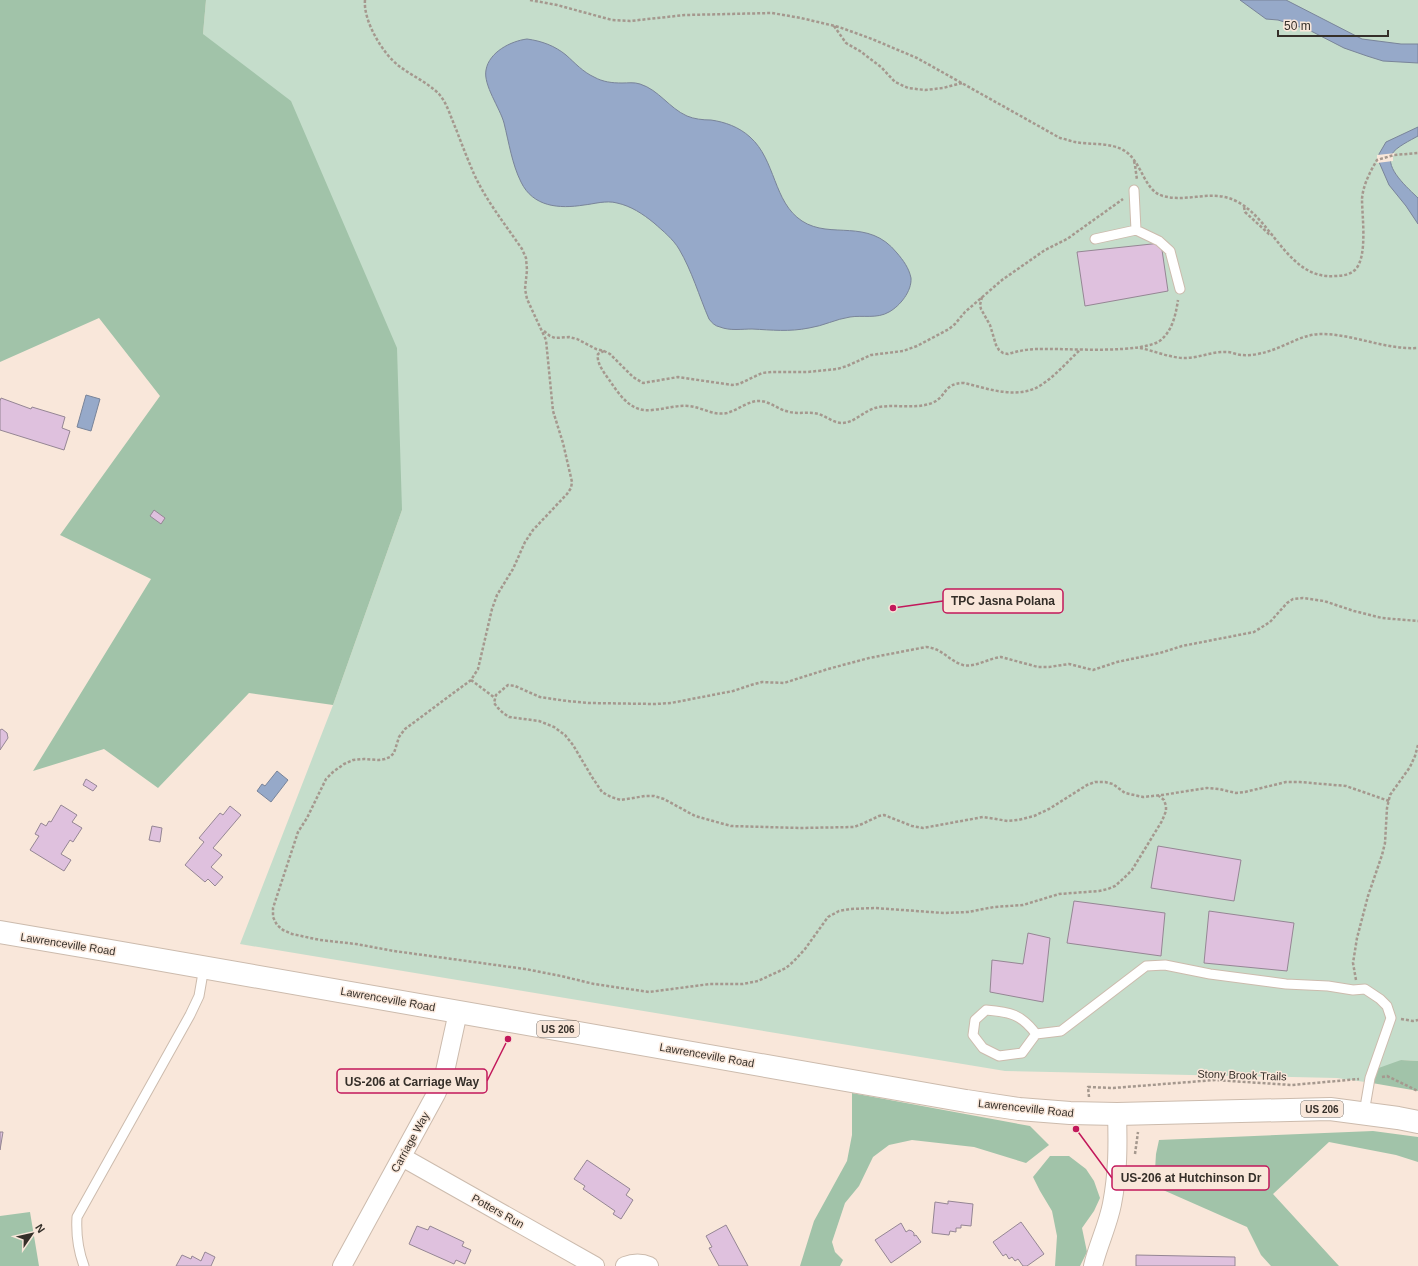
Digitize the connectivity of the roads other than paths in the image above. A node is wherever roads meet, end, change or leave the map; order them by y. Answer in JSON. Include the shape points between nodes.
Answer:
{"nodes":[{"id":1,"x":1134,"y":190,"type":"road end"},
{"id":2,"x":1136,"y":230,"type":"junction"},
{"id":3,"x":1095,"y":239,"type":"dead end"},
{"id":4,"x":1180,"y":288,"type":"road end"},
{"id":5,"x":0,"y":932,"type":"edge"},
{"id":6,"x":204,"y":967,"type":"junction"},
{"id":7,"x":458,"y":1012,"type":"junction"},
{"id":8,"x":1036,"y":1034,"type":"junction"},
{"id":9,"x":1364,"y":1113,"type":"junction"},
{"id":10,"x":1117,"y":1114,"type":"junction"},
{"id":11,"x":1418,"y":1122,"type":"edge"},
{"id":12,"x":402,"y":1157,"type":"junction"},
{"id":13,"x":84,"y":1266,"type":"edge"},
{"id":14,"x":342,"y":1266,"type":"edge"},
{"id":15,"x":595,"y":1266,"type":"edge"},
{"id":16,"x":624,"y":1266,"type":"edge"},
{"id":17,"x":649,"y":1266,"type":"edge"},
{"id":18,"x":1093,"y":1266,"type":"edge"}],
"edges":[{"from":1,"to":2,"type":"lane"},
{"from":2,"to":3,"type":"lane"},
{"from":2,"to":4,"type":"lane","via":[[1159,241],[1170,251]]},
{"from":5,"to":6,"type":"highway","name":"Lawrenceville Road","number":"US 206"},
{"from":6,"to":7,"type":"highway","name":"Lawrenceville Road","number":"US 206"},
{"from":6,"to":13,"type":"lane","via":[[199,996],[190,1015],[77,1217],[76,1231]]},
{"from":7,"to":10,"type":"highway","name":"Lawrenceville Road","number":"US 206","via":[[966,1101],[1019,1109]]},
{"from":7,"to":12,"type":"street","name":"Carriage Way","via":[[444,1076]]},
{"from":8,"to":8,"type":"lane","via":[[1027,1022],[1008,1012],[986,1010],[975,1020],[973,1035],[983,1048],[999,1056],[1022,1053]]},
{"from":8,"to":9,"type":"lane","via":[[1061,1031],[1146,966],[1165,966],[1286,984],[1365,989],[1387,1006],[1391,1018],[1370,1078]]},
{"from":9,"to":10,"type":"highway","name":"Lawrenceville Road","number":"US 206","via":[[1330,1109]]},
{"from":9,"to":11,"type":"highway","name":"Lawrenceville Road","number":"US 206"},
{"from":10,"to":18,"type":"street","via":[[1118,1160],[1112,1204]]},
{"from":12,"to":14,"type":"street","name":"Carriage Way"},
{"from":12,"to":15,"type":"street","name":"Potters Run"},
{"from":16,"to":17,"type":"street","via":[[640,1263]]}]}
